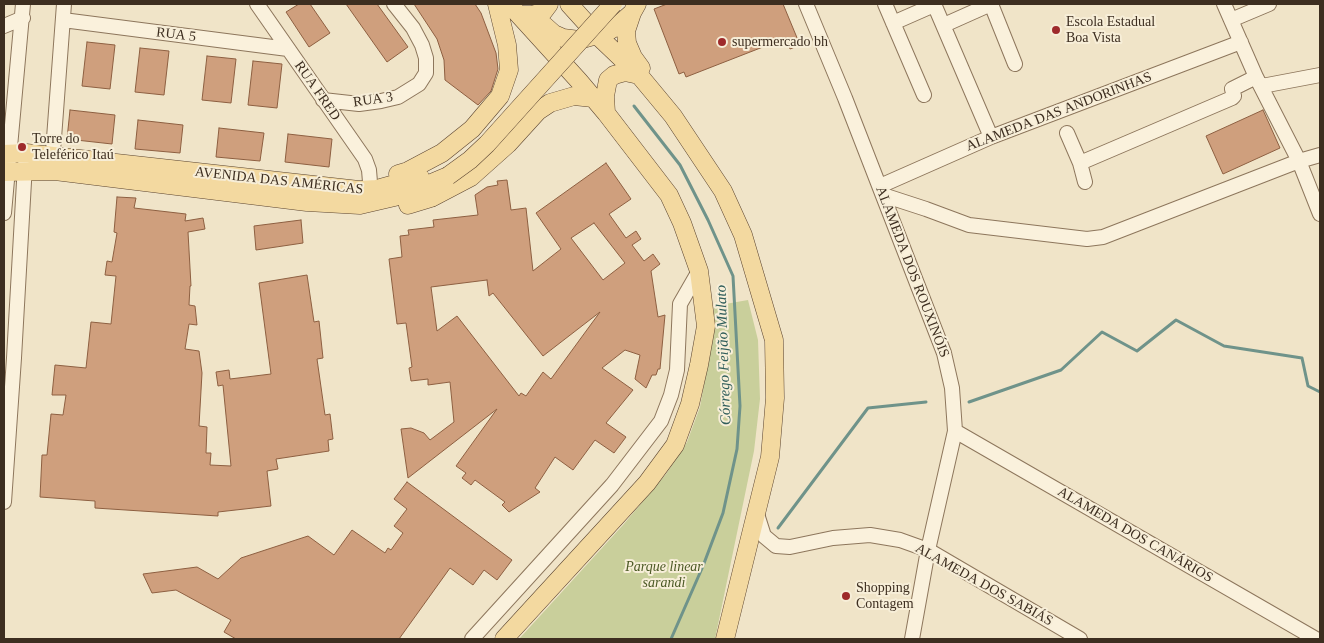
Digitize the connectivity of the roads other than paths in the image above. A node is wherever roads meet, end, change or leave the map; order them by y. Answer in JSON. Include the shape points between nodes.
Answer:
{"nodes":[{"id":1,"x":64,"y":4,"type":"edge"},
{"id":2,"x":257,"y":4,"type":"edge"},
{"id":3,"x":394,"y":4,"type":"edge"},
{"id":4,"x":497,"y":4,"type":"edge"},
{"id":5,"x":550,"y":4,"type":"edge"},
{"id":6,"x":569,"y":4,"type":"edge"},
{"id":7,"x":597,"y":4,"type":"edge"},
{"id":8,"x":613,"y":4,"type":"edge"},
{"id":9,"x":806,"y":4,"type":"edge"},
{"id":10,"x":885,"y":4,"type":"edge"},
{"id":11,"x":934,"y":4,"type":"edge"},
{"id":12,"x":991,"y":4,"type":"edge"},
{"id":13,"x":1224,"y":4,"type":"edge"},
{"id":14,"x":1269,"y":4,"type":"edge"},
{"id":15,"x":634,"y":8,"type":"edge"},
{"id":16,"x":23,"y":11,"type":"edge"},
{"id":17,"x":520,"y":11,"type":"edge"},
{"id":18,"x":63,"y":20,"type":"junction"},
{"id":19,"x":1231,"y":20,"type":"junction"},
{"id":20,"x":893,"y":23,"type":"junction"},
{"id":21,"x":944,"y":25,"type":"junction"},
{"id":22,"x":4,"y":26,"type":"edge"},
{"id":23,"x":598,"y":36,"type":"junction"},
{"id":24,"x":1241,"y":42,"type":"junction"},
{"id":25,"x":288,"y":49,"type":"junction"},
{"id":26,"x":1015,"y":64,"type":"dead end"},
{"id":27,"x":639,"y":75,"type":"junction"},
{"id":28,"x":1320,"y":75,"type":"edge"},
{"id":29,"x":1259,"y":81,"type":"junction"},
{"id":30,"x":924,"y":95,"type":"dead end"},
{"id":31,"x":593,"y":98,"type":"junction"},
{"id":32,"x":323,"y":100,"type":"junction"},
{"id":33,"x":606,"y":113,"type":"junction"},
{"id":34,"x":673,"y":116,"type":"junction"},
{"id":35,"x":1067,"y":133,"type":"dead end"},
{"id":36,"x":991,"y":137,"type":"junction"},
{"id":37,"x":1320,"y":155,"type":"edge"},
{"id":38,"x":16,"y":158,"type":"edge"},
{"id":39,"x":1299,"y":161,"type":"junction"},
{"id":40,"x":52,"y":163,"type":"junction"},
{"id":41,"x":1080,"y":163,"type":"junction"},
{"id":42,"x":444,"y":171,"type":"junction"},
{"id":43,"x":5,"y":172,"type":"edge"},
{"id":44,"x":370,"y":182,"type":"junction"},
{"id":45,"x":1085,"y":182,"type":"dead end"},
{"id":46,"x":339,"y":189,"type":"junction"},
{"id":47,"x":881,"y":191,"type":"junction"},
{"id":48,"x":360,"y":205,"type":"junction"},
{"id":49,"x":4,"y":212,"type":"edge"},
{"id":50,"x":1320,"y":214,"type":"edge"},
{"id":51,"x":699,"y":271,"type":"junction"},
{"id":52,"x":8,"y":372,"type":"edge"},
{"id":53,"x":954,"y":430,"type":"junction"},
{"id":54,"x":4,"y":502,"type":"edge"},
{"id":55,"x":757,"y":514,"type":"junction"},
{"id":56,"x":928,"y":550,"type":"junction"},
{"id":57,"x":472,"y":639,"type":"edge"},
{"id":58,"x":504,"y":639,"type":"edge"},
{"id":59,"x":725,"y":639,"type":"edge"},
{"id":60,"x":912,"y":639,"type":"edge"},
{"id":61,"x":1080,"y":639,"type":"edge"},
{"id":62,"x":1316,"y":639,"type":"edge"}],
"edges":[{"from":1,"to":18,"type":"street"},
{"from":2,"to":25,"type":"street","name":"RUA FRED"},
{"from":3,"to":32,"type":"street","name":"RUA 3","via":[[412,28],[426,58],[426,73],[419,84],[398,97],[381,101],[359,104]]},
{"from":4,"to":44,"type":"main road","via":[[507,45],[509,70],[500,96],[472,129],[442,153],[408,171]]},
{"from":5,"to":17,"type":"main road","via":[[543,12]]},
{"from":6,"to":23,"type":"main road"},
{"from":7,"to":42,"type":"main road","name":"AVENIDA DAS AMÉRICAS"},
{"from":8,"to":42,"type":"main road","bridge":true,"via":[[487,144],[470,160]]},
{"from":9,"to":47,"type":"street","name":"ALAMEDA DOS ROUXINÓIS"},
{"from":10,"to":20,"type":"street"},
{"from":11,"to":20,"type":"street"},
{"from":11,"to":21,"type":"street"},
{"from":12,"to":21,"type":"street"},
{"from":12,"to":26,"type":"street"},
{"from":13,"to":19,"type":"street"},
{"from":14,"to":19,"type":"street"},
{"from":15,"to":23,"type":"main road","via":[[617,26]]},
{"from":15,"to":34,"type":"main road","via":[[626,31],[627,43]]},
{"from":16,"to":22,"type":"street"},
{"from":16,"to":38,"type":"street"},
{"from":17,"to":23,"type":"main road","via":[[563,38],[579,40]]},
{"from":17,"to":31,"type":"main road"},
{"from":18,"to":25,"type":"street","name":"RUA 5"},
{"from":18,"to":40,"type":"street"},
{"from":19,"to":24,"type":"street"},
{"from":20,"to":30,"type":"street"},
{"from":21,"to":36,"type":"street"},
{"from":23,"to":27,"type":"main road"},
{"from":24,"to":29,"type":"street"},
{"from":24,"to":36,"type":"street","name":"ALAMEDA DAS ANDORINHAS"},
{"from":25,"to":32,"type":"street","name":"RUA FRED"},
{"from":27,"to":33,"type":"main road","via":[[625,72],[608,80]]},
{"from":27,"to":34,"type":"main road"},
{"from":28,"to":29,"type":"street"},
{"from":29,"to":39,"type":"street"},
{"from":29,"to":41,"type":"street","via":[[1232,89],[1232,98]]},
{"from":31,"to":33,"type":"main road"},
{"from":31,"to":48,"type":"main road","via":[[574,96],[550,103],[478,171],[431,198],[391,208]]},
{"from":32,"to":44,"type":"street","name":"RUA FRED","via":[[366,160]]},
{"from":33,"to":51,"type":"main road","via":[[669,195]]},
{"from":34,"to":55,"type":"main road","via":[[732,210],[743,235],[774,340],[775,398],[770,457]]},
{"from":35,"to":41,"type":"street"},
{"from":36,"to":47,"type":"street","name":"ALAMEDA DAS ANDORINHAS"},
{"from":37,"to":39,"type":"street"},
{"from":38,"to":40,"type":"main road","name":"AVENIDA DAS AMÉRICAS"},
{"from":38,"to":43,"type":"main road","name":"AVENIDA DAS AMÉRICAS"},
{"from":38,"to":52,"type":"street"},
{"from":39,"to":47,"type":"street","via":[[1103,237],[1087,239],[969,225]]},
{"from":39,"to":50,"type":"street"},
{"from":40,"to":46,"type":"main road","name":"AVENIDA DAS AMÉRICAS"},
{"from":40,"to":48,"type":"main road","name":"AVENIDA DAS AMÉRICAS","via":[[307,202]]},
{"from":41,"to":45,"type":"street"},
{"from":42,"to":46,"type":"main road","name":"AVENIDA DAS AMÉRICAS","via":[[377,189]]},
{"from":42,"to":48,"type":"main road","name":"AVENIDA DAS AMÉRICAS","via":[[429,185]]},
{"from":43,"to":49,"type":"street"},
{"from":44,"to":46,"type":"main road"},
{"from":47,"to":53,"type":"street","name":"ALAMEDA DOS ROUXINÓIS","via":[[944,353],[954,401]]},
{"from":51,"to":57,"type":"street","via":[[680,304],[677,370],[661,421],[612,485]]},
{"from":51,"to":58,"type":"main road","via":[[706,326],[690,404],[675,445],[647,483]]},
{"from":52,"to":54,"type":"street"},
{"from":53,"to":56,"type":"street","name":"ALAMEDA DOS ROUXINÓIS"},
{"from":53,"to":62,"type":"street","name":"ALAMEDA DOS CANÁRIOS"},
{"from":55,"to":56,"type":"street","name":"ALAMEDA DOS SABIÁS","via":[[764,536],[776,546],[790,547],[833,538],[870,535],[900,540]]},
{"from":55,"to":59,"type":"main road"},
{"from":56,"to":60,"type":"street","name":"ALAMEDA DOS ROUXINÓIS"},
{"from":56,"to":61,"type":"street","name":"ALAMEDA DOS SABIÁS"}]}
